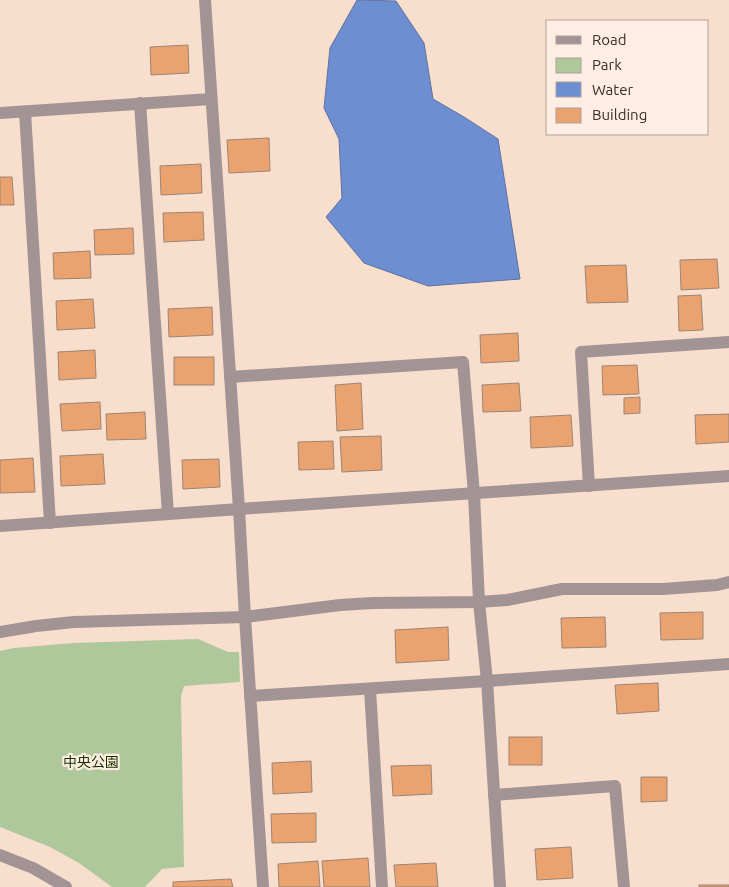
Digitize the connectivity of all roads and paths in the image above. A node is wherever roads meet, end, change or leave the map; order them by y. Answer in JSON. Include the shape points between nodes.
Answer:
{"nodes":[{"id":1,"x":205,"y":0,"type":"edge"},
{"id":2,"x":212,"y":99,"type":"junction"},
{"id":3,"x":140,"y":103,"type":"junction"},
{"id":4,"x":25,"y":112,"type":"junction"},
{"id":5,"x":0,"y":113,"type":"edge"},
{"id":6,"x":729,"y":342,"type":"edge"},
{"id":7,"x":230,"y":377,"type":"junction"},
{"id":8,"x":729,"y":476,"type":"edge"},
{"id":9,"x":589,"y":486,"type":"junction"},
{"id":10,"x":474,"y":494,"type":"junction"},
{"id":11,"x":239,"y":508,"type":"junction"},
{"id":12,"x":168,"y":514,"type":"junction"},
{"id":13,"x":50,"y":523,"type":"junction"},
{"id":14,"x":0,"y":526,"type":"edge"},
{"id":15,"x":729,"y":582,"type":"edge"},
{"id":16,"x":479,"y":602,"type":"junction"},
{"id":17,"x":245,"y":617,"type":"junction"},
{"id":18,"x":0,"y":632,"type":"edge"},
{"id":19,"x":729,"y":664,"type":"edge"},
{"id":20,"x":487,"y":681,"type":"junction"},
{"id":21,"x":370,"y":689,"type":"junction"},
{"id":22,"x":250,"y":696,"type":"junction"},
{"id":23,"x":494,"y":794,"type":"junction"},
{"id":24,"x":0,"y":855,"type":"edge"},
{"id":25,"x":66,"y":887,"type":"edge"},
{"id":26,"x":263,"y":887,"type":"edge"},
{"id":27,"x":382,"y":887,"type":"edge"},
{"id":28,"x":500,"y":887,"type":"edge"},
{"id":29,"x":624,"y":887,"type":"edge"}],
"edges":[{"from":1,"to":2,"type":"street"},
{"from":2,"to":3,"type":"street"},
{"from":2,"to":7,"type":"street"},
{"from":3,"to":4,"type":"street"},
{"from":3,"to":12,"type":"street"},
{"from":4,"to":5,"type":"street"},
{"from":4,"to":13,"type":"street"},
{"from":6,"to":9,"type":"street","via":[[581,352]]},
{"from":7,"to":10,"type":"street","via":[[463,362]]},
{"from":7,"to":11,"type":"street"},
{"from":8,"to":9,"type":"street"},
{"from":9,"to":10,"type":"street"},
{"from":10,"to":11,"type":"street"},
{"from":10,"to":16,"type":"street"},
{"from":11,"to":12,"type":"street"},
{"from":11,"to":17,"type":"street"},
{"from":12,"to":13,"type":"street"},
{"from":13,"to":14,"type":"street"},
{"from":15,"to":16,"type":"street","via":[[663,589],[562,589]]},
{"from":16,"to":17,"type":"street","via":[[365,603]]},
{"from":16,"to":20,"type":"street"},
{"from":17,"to":18,"type":"street","via":[[74,622]]},
{"from":17,"to":22,"type":"street"},
{"from":19,"to":20,"type":"street"},
{"from":20,"to":21,"type":"street"},
{"from":20,"to":23,"type":"street"},
{"from":21,"to":22,"type":"street"},
{"from":21,"to":27,"type":"street"},
{"from":22,"to":26,"type":"street"},
{"from":23,"to":28,"type":"street"},
{"from":23,"to":29,"type":"street","via":[[615,786]]},
{"from":24,"to":25,"type":"street","via":[[33,868]]}]}
